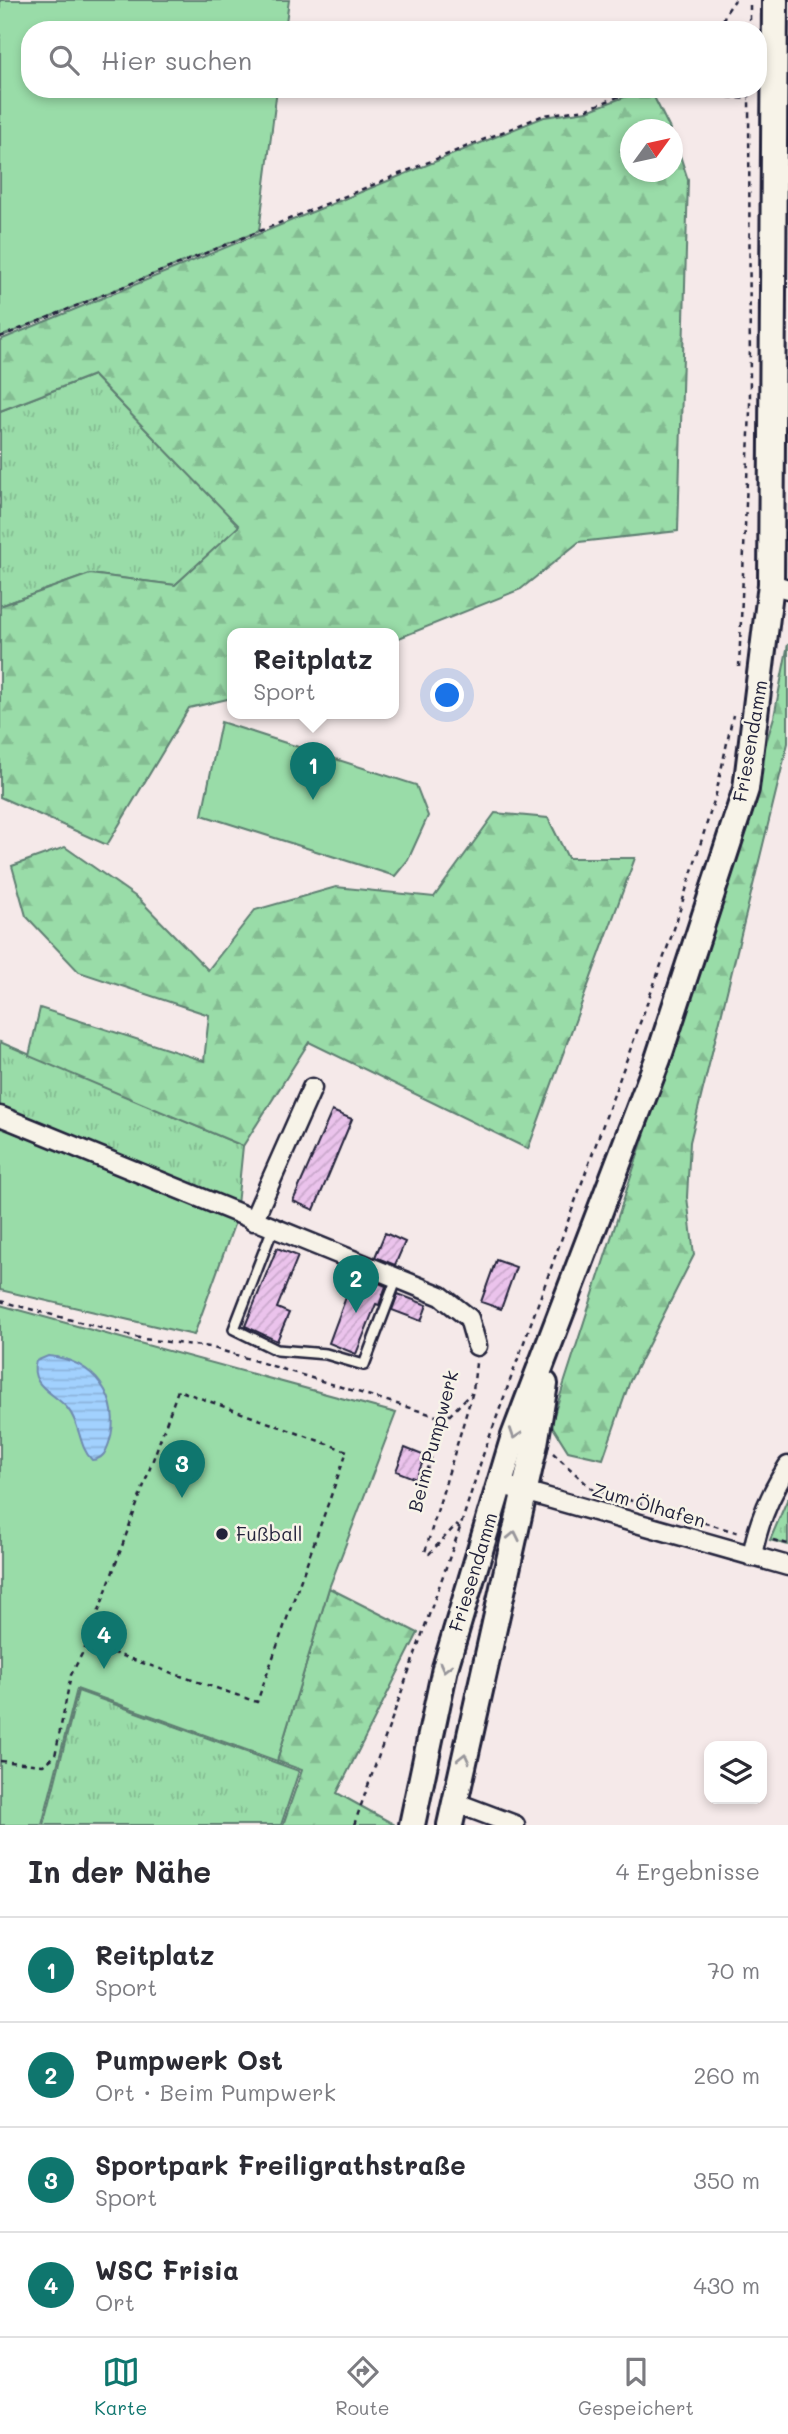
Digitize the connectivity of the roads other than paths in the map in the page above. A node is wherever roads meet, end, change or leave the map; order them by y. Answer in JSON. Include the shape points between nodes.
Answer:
{"nodes":[{"id":1,"x":775,"y":0,"type":"edge"},
{"id":2,"x":779,"y":586,"type":"edge"},
{"id":3,"x":312,"y":1088,"type":"dead end"},
{"id":4,"x":0,"y":1116,"type":"edge"},
{"id":5,"x":253,"y":1221,"type":"junction"},
{"id":6,"x":273,"y":1228,"type":"junction"},
{"id":7,"x":397,"y":1278,"type":"junction"},
{"id":8,"x":477,"y":1346,"type":"road end"},
{"id":9,"x":514,"y":1436,"type":"junction"},
{"id":10,"x":788,"y":1466,"type":"edge"},
{"id":11,"x":499,"y":1484,"type":"junction"},
{"id":12,"x":524,"y":1491,"type":"junction"},
{"id":13,"x":752,"y":1557,"type":"junction"},
{"id":14,"x":788,"y":1566,"type":"edge"},
{"id":15,"x":452,"y":1813,"type":"edge"},
{"id":16,"x":412,"y":1825,"type":"edge"},
{"id":17,"x":515,"y":1825,"type":"edge"}],
"edges":[{"from":1,"to":2,"type":"main road","name":"Friesendamm","via":[[774,469]]},
{"from":2,"to":9,"type":"main road","name":"Friesendamm","via":[[746,789],[659,1059]]},
{"from":3,"to":5,"type":"street"},
{"from":4,"to":5,"type":"street"},
{"from":5,"to":6,"type":"street"},
{"from":6,"to":7,"type":"street"},
{"from":6,"to":7,"type":"lane","via":[[234,1329],[277,1350],[326,1354],[363,1365]]},
{"from":7,"to":8,"type":"street","via":[[441,1296],[469,1318]]},
{"from":9,"to":11,"type":"main road","name":"Friesendamm","one_way":true},
{"from":9,"to":12,"type":"main road","name":"Friesendamm"},
{"from":10,"to":13,"type":"street","via":[[755,1538]]},
{"from":11,"to":12,"type":"street","name":"Zum Ölhafen"},
{"from":11,"to":16,"type":"main road","name":"Friesendamm","one_way":true,"via":[[444,1668]]},
{"from":12,"to":13,"type":"street","name":"Zum Ölhafen"},
{"from":15,"to":12,"type":"main road","name":"Friesendamm","one_way":true},
{"from":13,"to":14,"type":"street","name":"Zum Ölhafen"},
{"from":15,"to":17,"type":"street"}]}
